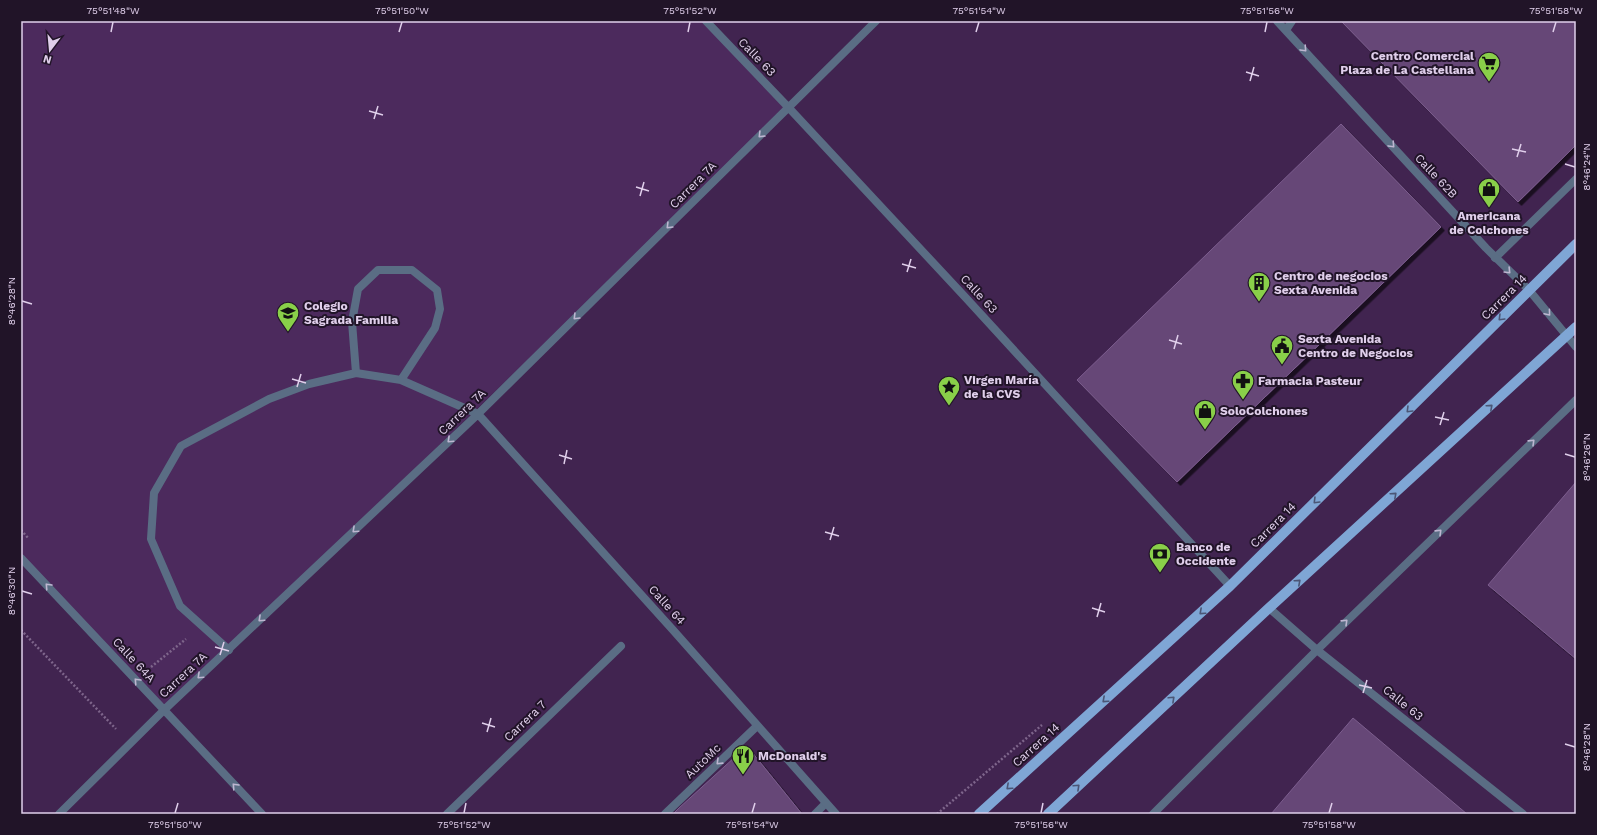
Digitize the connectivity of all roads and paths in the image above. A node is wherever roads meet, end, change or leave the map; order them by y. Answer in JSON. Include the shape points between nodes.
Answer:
{"nodes":[{"id":1,"x":706,"y":21,"type":"edge"},
{"id":2,"x":876,"y":21,"type":"edge"},
{"id":3,"x":1277,"y":21,"type":"edge"},
{"id":4,"x":1292,"y":21,"type":"edge"},
{"id":5,"x":1286,"y":30,"type":"junction"},
{"id":6,"x":789,"y":108,"type":"junction"},
{"id":7,"x":1576,"y":179,"type":"edge"},
{"id":8,"x":1576,"y":244,"type":"edge"},
{"id":9,"x":1495,"y":258,"type":"junction"},
{"id":10,"x":1529,"y":290,"type":"junction"},
{"id":11,"x":1576,"y":327,"type":"edge"},
{"id":12,"x":1567,"y":336,"type":"junction"},
{"id":13,"x":1576,"y":347,"type":"edge"},
{"id":14,"x":356,"y":373,"type":"junction"},
{"id":15,"x":401,"y":380,"type":"junction"},
{"id":16,"x":1576,"y":400,"type":"edge"},
{"id":17,"x":478,"y":414,"type":"junction"},
{"id":18,"x":21,"y":530,"type":"edge"},
{"id":19,"x":32,"y":542,"type":"dead end"},
{"id":20,"x":21,"y":558,"type":"edge"},
{"id":21,"x":1230,"y":586,"type":"junction"},
{"id":22,"x":1269,"y":608,"type":"junction"},
{"id":23,"x":202,"y":626,"type":"junction"},
{"id":24,"x":21,"y":630,"type":"edge"},
{"id":25,"x":621,"y":646,"type":"dead end"},
{"id":26,"x":229,"y":650,"type":"junction"},
{"id":27,"x":1317,"y":650,"type":"junction"},
{"id":28,"x":146,"y":661,"type":"dead end"},
{"id":29,"x":164,"y":710,"type":"junction"},
{"id":30,"x":757,"y":726,"type":"junction"},
{"id":31,"x":130,"y":743,"type":"junction"},
{"id":32,"x":826,"y":803,"type":"junction"},
{"id":33,"x":59,"y":814,"type":"edge"},
{"id":34,"x":262,"y":814,"type":"edge"},
{"id":35,"x":447,"y":814,"type":"edge"},
{"id":36,"x":664,"y":814,"type":"edge"},
{"id":37,"x":815,"y":814,"type":"edge"},
{"id":38,"x":836,"y":814,"type":"edge"},
{"id":39,"x":979,"y":814,"type":"edge"},
{"id":40,"x":1048,"y":814,"type":"edge"},
{"id":41,"x":1153,"y":814,"type":"edge"},
{"id":42,"x":1523,"y":814,"type":"edge"}],
"edges":[{"from":1,"to":6,"type":"street","name":"Calle 63"},
{"from":2,"to":6,"type":"street","name":"Carrera 7A"},
{"from":3,"to":5,"type":"street","name":"Calle 62B"},
{"from":4,"to":5,"type":"street"},
{"from":5,"to":9,"type":"street","name":"Calle 62B","one_way":true},
{"from":6,"to":17,"type":"street","name":"Carrera 7A","one_way":true},
{"from":6,"to":21,"type":"street","name":"Calle 63"},
{"from":7,"to":9,"type":"street"},
{"from":8,"to":10,"type":"main road","name":"Carrera 14"},
{"from":9,"to":10,"type":"street","name":"Calle 62B","one_way":true},
{"from":10,"to":12,"type":"street","name":"Calle 62B","one_way":true},
{"from":10,"to":21,"type":"main road","name":"Carrera 14","one_way":true},
{"from":11,"to":12,"type":"main road"},
{"from":12,"to":13,"type":"street","name":"Calle 62B"},
{"from":22,"to":12,"type":"main road","one_way":true},
{"from":14,"to":15,"type":"street"},
{"from":14,"to":15,"type":"street","via":[[352,322],[358,289],[378,270],[412,270],[437,290],[440,309],[435,328]]},
{"from":14,"to":23,"type":"street","via":[[309,384],[269,399],[181,446],[154,493],[151,538],[180,606]]},
{"from":15,"to":17,"type":"street"},
{"from":27,"to":16,"type":"street","one_way":true},
{"from":17,"to":26,"type":"street","name":"Carrera 7A","one_way":true},
{"from":17,"to":30,"type":"street","name":"Calle 64"},
{"from":18,"to":19,"type":"path"},
{"from":29,"to":20,"type":"street","name":"Calle 64A","one_way":true},
{"from":21,"to":39,"type":"main road","name":"Carrera 14","one_way":true},
{"from":22,"to":27,"type":"street","name":"Calle 63"},
{"from":40,"to":22,"type":"main road","one_way":true},
{"from":23,"to":26,"type":"street"},
{"from":23,"to":28,"type":"path","via":[[151,667]]},
{"from":24,"to":31,"type":"path"},
{"from":25,"to":35,"type":"street","name":"Carrera 7"},
{"from":26,"to":29,"type":"street","name":"Carrera 7A","one_way":true},
{"from":27,"to":41,"type":"street"},
{"from":27,"to":42,"type":"street","name":"Calle 63"},
{"from":29,"to":31,"type":"street","name":"Carrera 7A"},
{"from":34,"to":29,"type":"street","name":"Calle 64A","one_way":true},
{"from":30,"to":32,"type":"street","name":"Calle 64"},
{"from":30,"to":36,"type":"street","name":"AutoMc","one_way":true},
{"from":31,"to":33,"type":"street","name":"Carrera 7A"},
{"from":32,"to":37,"type":"street"},
{"from":32,"to":38,"type":"street","name":"Calle 64"}]}
